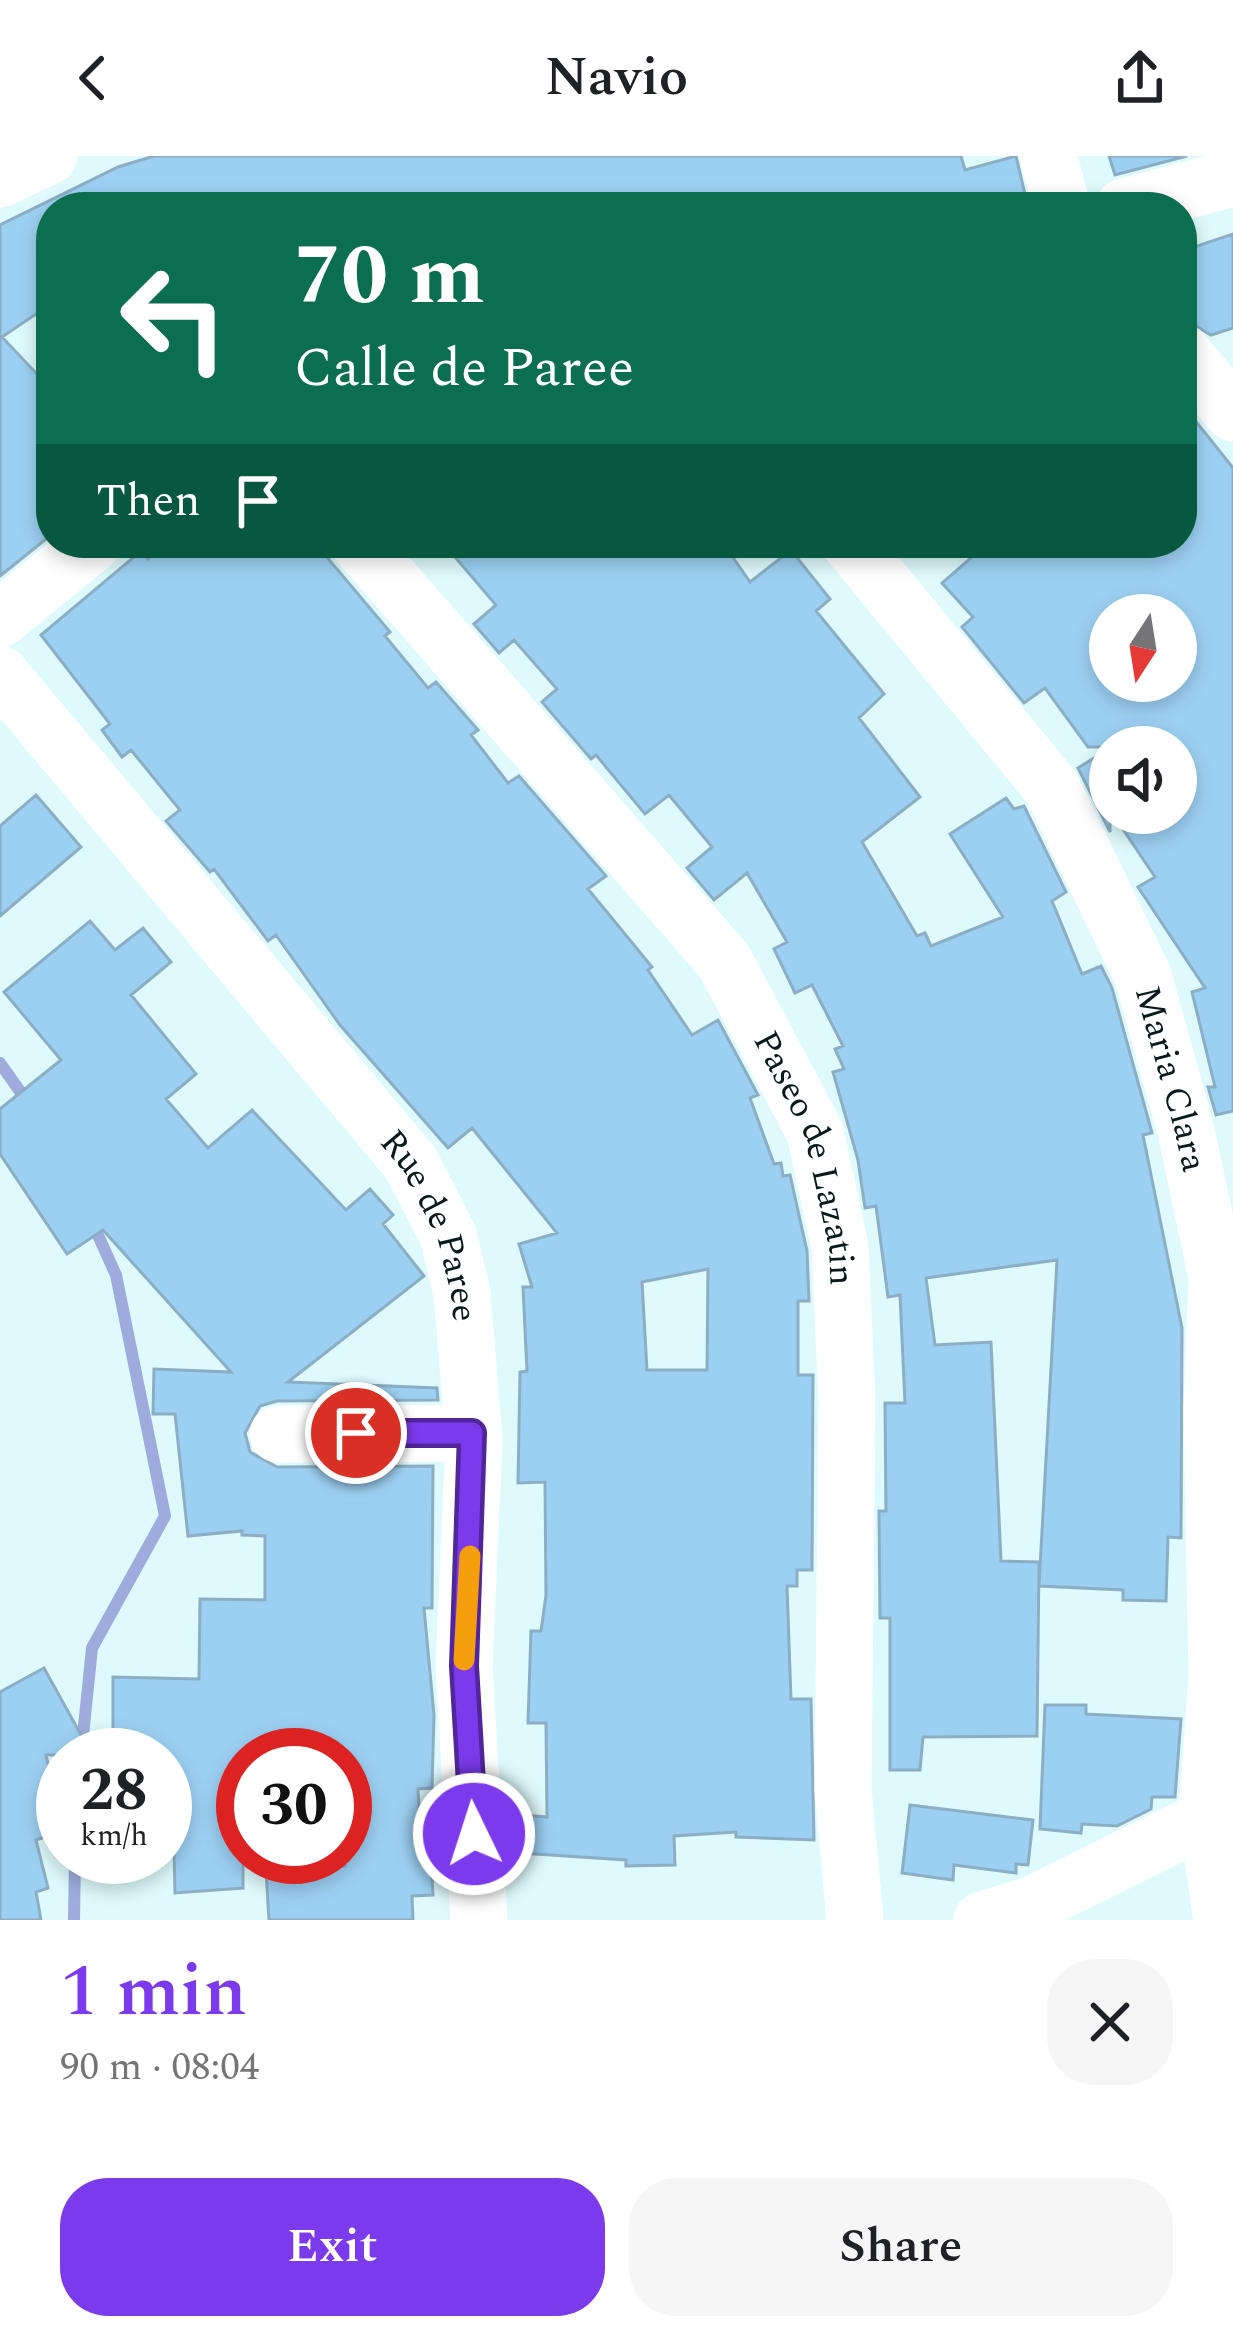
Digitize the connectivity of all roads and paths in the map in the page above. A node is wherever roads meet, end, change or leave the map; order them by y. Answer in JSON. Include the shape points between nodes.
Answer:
{"nodes":[{"id":1,"x":49,"y":156,"type":"edge"},
{"id":2,"x":1048,"y":156,"type":"edge"},
{"id":3,"x":1233,"y":178,"type":"edge"},
{"id":4,"x":0,"y":179,"type":"edge"},
{"id":5,"x":1058,"y":192,"type":"edge"},
{"id":6,"x":1180,"y":192,"type":"edge"},
{"id":7,"x":1197,"y":370,"type":"edge"},
{"id":8,"x":1233,"y":412,"type":"edge"},
{"id":9,"x":75,"y":558,"type":"edge"},
{"id":10,"x":371,"y":558,"type":"edge"},
{"id":11,"x":862,"y":558,"type":"edge"},
{"id":12,"x":0,"y":619,"type":"edge"},
{"id":13,"x":0,"y":674,"type":"edge"},
{"id":14,"x":472,"y":1433,"type":"junction"},
{"id":15,"x":278,"y":1434,"type":"dead end"},
{"id":16,"x":1220,"y":1811,"type":"edge"},
{"id":17,"x":478,"y":1920,"type":"edge"},
{"id":18,"x":855,"y":1920,"type":"edge"},
{"id":19,"x":982,"y":1920,"type":"edge"},
{"id":20,"x":1222,"y":1920,"type":"edge"}],
"edges":[{"from":1,"to":4,"type":"street"},
{"from":2,"to":5,"type":"street"},
{"from":3,"to":6,"type":"street"},
{"from":7,"to":8,"type":"street"},
{"from":9,"to":12,"type":"street"},
{"from":10,"to":18,"type":"street","name":"Paseo de Lazatin","via":[[724,961],[815,1132],[840,1247],[847,1401],[843,1790]]},
{"from":11,"to":16,"type":"street","name":"Maria Clara","via":[[1052,788],[1143,976],[1217,1277]]},
{"from":13,"to":14,"type":"street","name":"Rue de Paree","via":[[410,1162],[448,1235],[462,1293]]},
{"from":14,"to":15,"type":"street"},
{"from":14,"to":17,"type":"street","name":"Rue de Paree","via":[[464,1666]]},
{"from":16,"to":19,"type":"street","via":[[1032,1905]]},
{"from":16,"to":20,"type":"street","name":"Maria Clara"}]}
